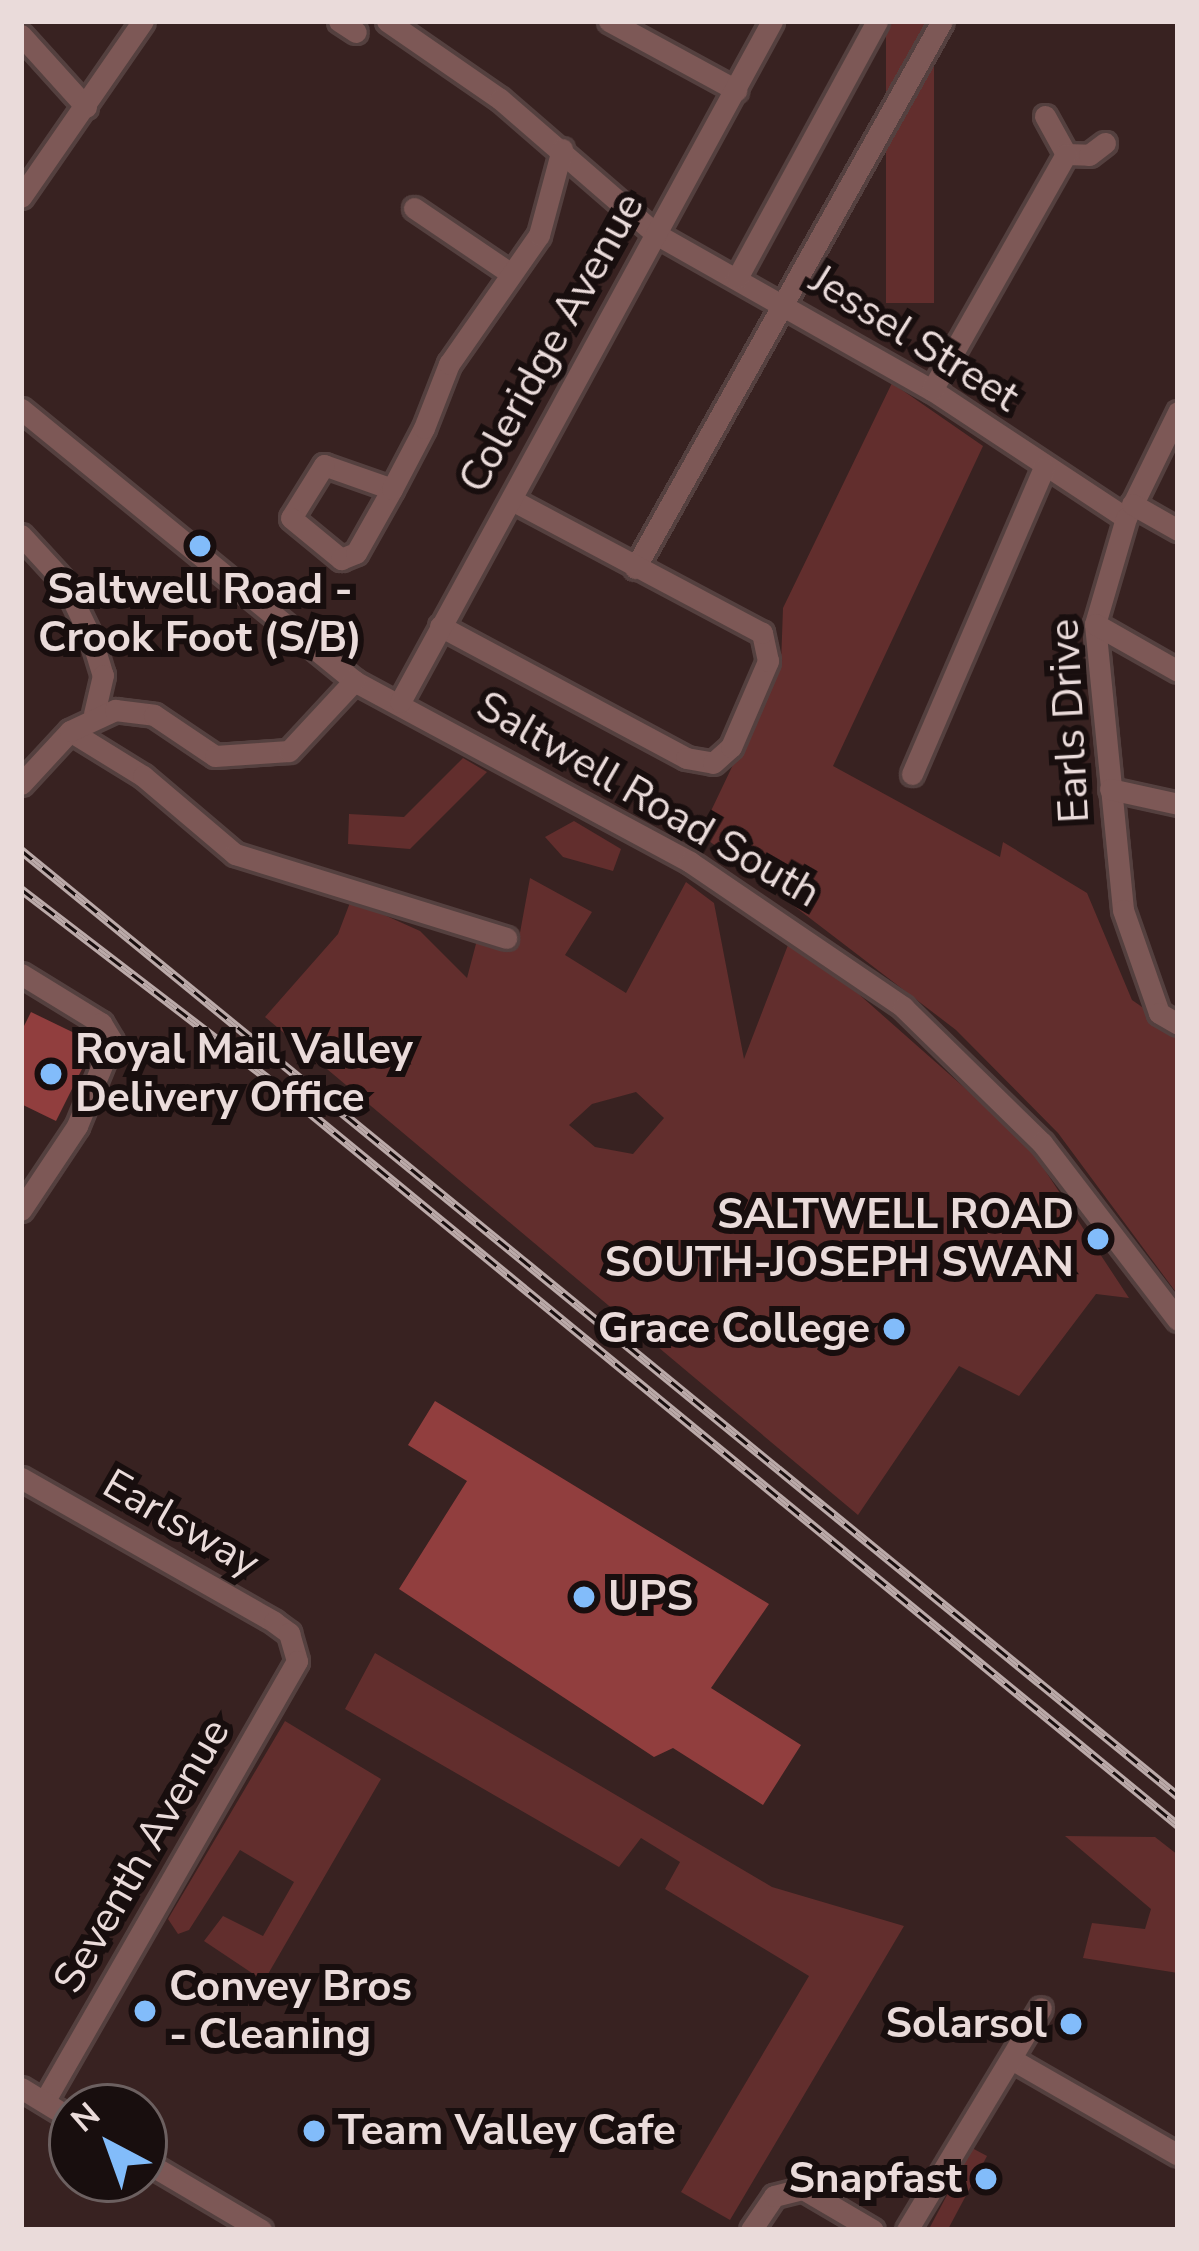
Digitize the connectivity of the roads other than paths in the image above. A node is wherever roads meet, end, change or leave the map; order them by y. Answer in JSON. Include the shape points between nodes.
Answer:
{"nodes":[{"id":1,"x":143,"y":21,"type":"edge"},
{"id":2,"x":387,"y":21,"type":"edge"},
{"id":3,"x":609,"y":21,"type":"edge"},
{"id":4,"x":772,"y":21,"type":"edge"},
{"id":5,"x":877,"y":21,"type":"edge"},
{"id":6,"x":942,"y":21,"type":"edge"},
{"id":7,"x":21,"y":34,"type":"edge"},
{"id":8,"x":736,"y":90,"type":"junction"},
{"id":9,"x":86,"y":107,"type":"junction"},
{"id":10,"x":1045,"y":116,"type":"dead end"},
{"id":11,"x":1105,"y":143,"type":"dead end"},
{"id":12,"x":562,"y":149,"type":"junction"},
{"id":13,"x":1066,"y":154,"type":"junction"},
{"id":14,"x":21,"y":197,"type":"edge"},
{"id":15,"x":414,"y":208,"type":"dead end"},
{"id":16,"x":656,"y":234,"type":"junction"},
{"id":17,"x":510,"y":273,"type":"junction"},
{"id":18,"x":737,"y":278,"type":"junction"},
{"id":19,"x":784,"y":304,"type":"junction"},
{"id":20,"x":932,"y":390,"type":"junction"},
{"id":21,"x":21,"y":409,"type":"edge"},
{"id":22,"x":1178,"y":412,"type":"edge"},
{"id":23,"x":1044,"y":468,"type":"junction"},
{"id":24,"x":392,"y":489,"type":"junction"},
{"id":25,"x":512,"y":500,"type":"junction"},
{"id":26,"x":1129,"y":511,"type":"junction"},
{"id":27,"x":1178,"y":530,"type":"edge"},
{"id":28,"x":21,"y":535,"type":"edge"},
{"id":29,"x":634,"y":568,"type":"junction"},
{"id":30,"x":1095,"y":624,"type":"junction"},
{"id":31,"x":440,"y":626,"type":"junction"},
{"id":32,"x":1178,"y":671,"type":"edge"},
{"id":33,"x":354,"y":681,"type":"junction"},
{"id":34,"x":400,"y":701,"type":"junction"},
{"id":35,"x":94,"y":714,"type":"junction"},
{"id":36,"x":70,"y":731,"type":"junction"},
{"id":37,"x":912,"y":774,"type":"dead end"},
{"id":38,"x":21,"y":784,"type":"edge"},
{"id":39,"x":1110,"y":789,"type":"junction"},
{"id":40,"x":1178,"y":804,"type":"edge"},
{"id":41,"x":506,"y":938,"type":"dead end"},
{"id":42,"x":21,"y":974,"type":"edge"},
{"id":43,"x":1178,"y":1024,"type":"edge"},
{"id":44,"x":21,"y":1210,"type":"edge"},
{"id":45,"x":1178,"y":1320,"type":"edge"},
{"id":46,"x":21,"y":1478,"type":"edge"},
{"id":47,"x":297,"y":1645,"type":"joint"},
{"id":48,"x":1041,"y":2008,"type":"dead end"},
{"id":49,"x":1012,"y":2060,"type":"junction"},
{"id":50,"x":21,"y":2088,"type":"edge"},
{"id":51,"x":44,"y":2102,"type":"junction"},
{"id":52,"x":48,"y":2104,"type":"edge"},
{"id":53,"x":1178,"y":2155,"type":"edge"},
{"id":54,"x":168,"y":2175,"type":"edge"},
{"id":55,"x":261,"y":2230,"type":"edge"},
{"id":56,"x":751,"y":2230,"type":"edge"},
{"id":57,"x":873,"y":2230,"type":"edge"},
{"id":58,"x":907,"y":2230,"type":"edge"}],
"edges":[{"from":1,"to":9,"type":"street"},
{"from":2,"to":12,"type":"street","name":"Jessel Street"},
{"from":3,"to":8,"type":"street"},
{"from":4,"to":8,"type":"street","name":"Coleridge Avenue"},
{"from":5,"to":18,"type":"street"},
{"from":6,"to":19,"type":"street"},
{"from":7,"to":9,"type":"street"},
{"from":8,"to":16,"type":"street","name":"Coleridge Avenue"},
{"from":9,"to":14,"type":"street"},
{"from":10,"to":13,"type":"street"},
{"from":11,"to":13,"type":"street","via":[[1089,155]]},
{"from":12,"to":16,"type":"street","name":"Jessel Street"},
{"from":12,"to":17,"type":"street","via":[[552,207]]},
{"from":13,"to":20,"type":"street"},
{"from":15,"to":17,"type":"street"},
{"from":16,"to":18,"type":"street","name":"Jessel Street"},
{"from":16,"to":25,"type":"street","name":"Coleridge Avenue"},
{"from":17,"to":24,"type":"street","via":[[449,364]]},
{"from":18,"to":19,"type":"street","name":"Jessel Street"},
{"from":19,"to":20,"type":"street","name":"Jessel Street"},
{"from":19,"to":29,"type":"street"},
{"from":20,"to":23,"type":"street","name":"Jessel Street"},
{"from":21,"to":33,"type":"street","name":"Saltwell Road South"},
{"from":22,"to":26,"type":"street","name":"Earls Drive"},
{"from":23,"to":26,"type":"street","name":"Jessel Street"},
{"from":23,"to":37,"type":"street"},
{"from":24,"to":24,"type":"street","via":[[379,492],[325,465],[291,518],[349,560]]},
{"from":25,"to":29,"type":"street"},
{"from":25,"to":31,"type":"street","name":"Coleridge Avenue"},
{"from":26,"to":27,"type":"street","name":"Jessel Street"},
{"from":26,"to":30,"type":"street","name":"Earls Drive"},
{"from":28,"to":35,"type":"street","via":[[64,582],[92,640],[103,675]]},
{"from":29,"to":31,"type":"street","via":[[762,633],[768,661],[731,748],[701,762]]},
{"from":30,"to":32,"type":"street"},
{"from":30,"to":39,"type":"street","name":"Earls Drive"},
{"from":31,"to":34,"type":"street","name":"Coleridge Avenue"},
{"from":33,"to":34,"type":"street","name":"Saltwell Road South"},
{"from":33,"to":35,"type":"street","via":[[307,740],[254,758],[215,756],[154,715]]},
{"from":34,"to":45,"type":"street","name":"Saltwell Road South","via":[[743,894],[903,1007],[1042,1143]]},
{"from":35,"to":36,"type":"street"},
{"from":36,"to":38,"type":"street"},
{"from":36,"to":41,"type":"street","via":[[143,776],[235,854],[459,935]]},
{"from":39,"to":40,"type":"street"},
{"from":39,"to":43,"type":"street","name":"Earls Drive","via":[[1123,910],[1159,1013]]},
{"from":42,"to":44,"type":"street","via":[[96,1018],[112,1041],[77,1126]]},
{"from":46,"to":47,"type":"street","name":"Earlsway","via":[[274,1622]]},
{"from":47,"to":51,"type":"street","name":"Seventh Avenue","via":[[291,1675]]},
{"from":48,"to":49,"type":"street"},
{"from":49,"to":53,"type":"street"},
{"from":49,"to":58,"type":"street"},
{"from":50,"to":51,"type":"street"},
{"from":51,"to":52,"type":"street"},
{"from":54,"to":55,"type":"street"},
{"from":56,"to":57,"type":"street","via":[[774,2196],[803,2189]]}]}
